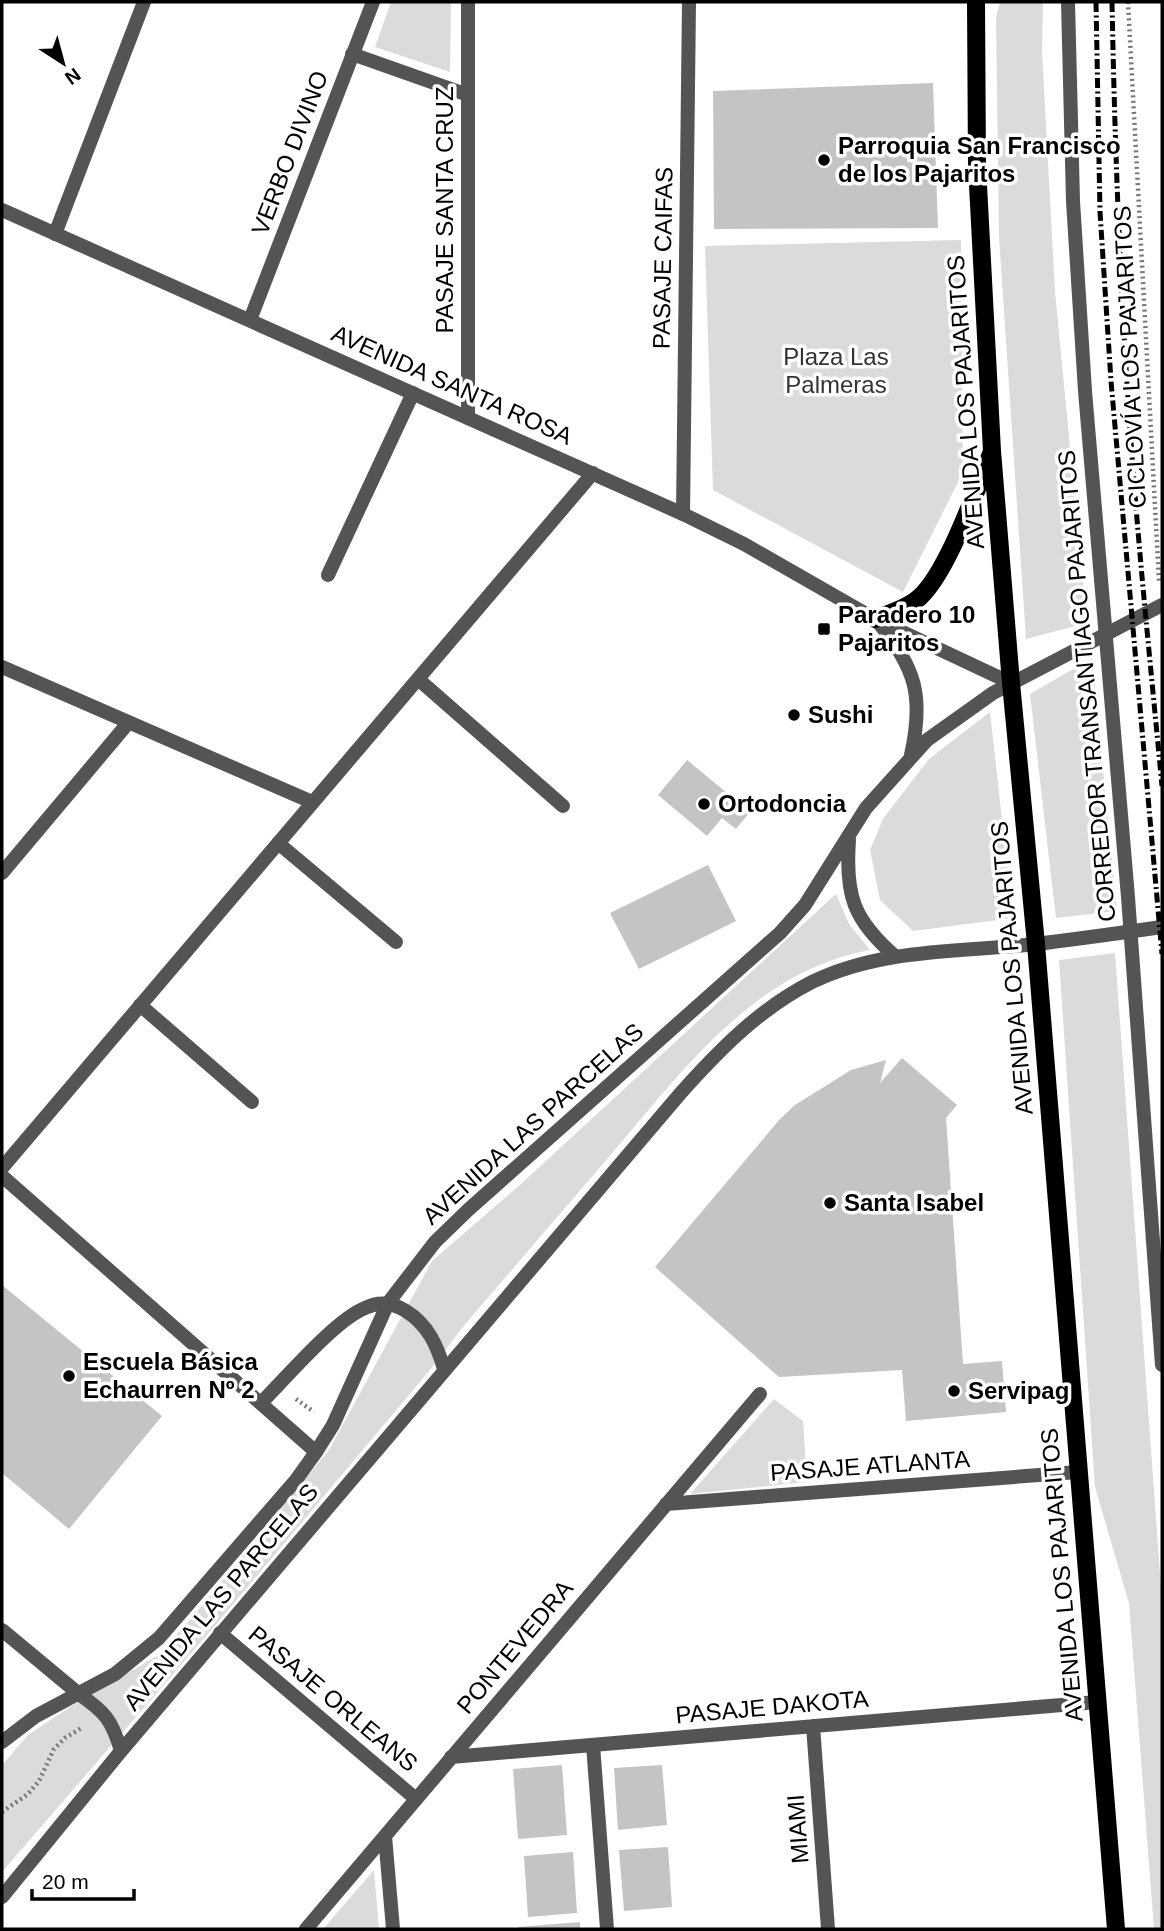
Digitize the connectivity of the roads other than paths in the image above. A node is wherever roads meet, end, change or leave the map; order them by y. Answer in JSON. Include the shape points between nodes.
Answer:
{"nodes":[{"id":1,"x":144,"y":2,"type":"edge"},
{"id":2,"x":373,"y":2,"type":"edge"},
{"id":3,"x":468,"y":2,"type":"edge"},
{"id":4,"x":689,"y":2,"type":"edge"},
{"id":5,"x":976,"y":2,"type":"edge"},
{"id":6,"x":982,"y":2,"type":"edge"},
{"id":7,"x":1068,"y":2,"type":"edge"},
{"id":8,"x":975,"y":29,"type":"junction"},
{"id":9,"x":352,"y":54,"type":"junction"},
{"id":10,"x":468,"y":95,"type":"junction"},
{"id":11,"x":2,"y":210,"type":"edge"},
{"id":12,"x":55,"y":234,"type":"junction"},
{"id":13,"x":250,"y":320,"type":"junction"},
{"id":14,"x":414,"y":393,"type":"junction"},
{"id":15,"x":468,"y":418,"type":"junction"},
{"id":16,"x":992,"y":451,"type":"junction"},
{"id":17,"x":593,"y":473,"type":"junction"},
{"id":18,"x":683,"y":514,"type":"junction"},
{"id":19,"x":328,"y":575,"type":"dead end"},
{"id":20,"x":1161,"y":606,"type":"edge"},
{"id":21,"x":875,"y":619,"type":"junction"},
{"id":22,"x":1105,"y":636,"type":"junction"},
{"id":23,"x":2,"y":667,"type":"edge"},
{"id":24,"x":418,"y":678,"type":"junction"},
{"id":25,"x":1011,"y":683,"type":"junction"},
{"id":26,"x":129,"y":722,"type":"junction"},
{"id":27,"x":911,"y":755,"type":"junction"},
{"id":28,"x":312,"y":802,"type":"junction"},
{"id":29,"x":563,"y":806,"type":"dead end"},
{"id":30,"x":850,"y":835,"type":"junction"},
{"id":31,"x":278,"y":843,"type":"junction"},
{"id":32,"x":2,"y":873,"type":"edge"},
{"id":33,"x":1162,"y":927,"type":"edge"},
{"id":34,"x":1131,"y":932,"type":"junction"},
{"id":35,"x":397,"y":942,"type":"dead end"},
{"id":36,"x":1036,"y":944,"type":"junction"},
{"id":37,"x":896,"y":957,"type":"junction"},
{"id":38,"x":140,"y":1005,"type":"junction"},
{"id":39,"x":252,"y":1102,"type":"dead end"},
{"id":40,"x":2,"y":1168,"type":"edge"},
{"id":41,"x":2,"y":1177,"type":"edge"},
{"id":42,"x":388,"y":1303,"type":"junction"},
{"id":43,"x":1162,"y":1365,"type":"edge"},
{"id":44,"x":444,"y":1369,"type":"junction"},
{"id":45,"x":760,"y":1394,"type":"dead end"},
{"id":46,"x":261,"y":1404,"type":"junction"},
{"id":47,"x":316,"y":1451,"type":"junction"},
{"id":48,"x":1078,"y":1472,"type":"junction"},
{"id":49,"x":666,"y":1504,"type":"junction"},
{"id":50,"x":2,"y":1630,"type":"edge"},
{"id":51,"x":220,"y":1633,"type":"junction"},
{"id":52,"x":79,"y":1694,"type":"junction"},
{"id":53,"x":1097,"y":1702,"type":"junction"},
{"id":54,"x":813,"y":1726,"type":"junction"},
{"id":55,"x":2,"y":1742,"type":"edge"},
{"id":56,"x":593,"y":1745,"type":"junction"},
{"id":57,"x":121,"y":1751,"type":"junction"},
{"id":58,"x":452,"y":1757,"type":"junction"},
{"id":59,"x":416,"y":1799,"type":"junction"},
{"id":60,"x":385,"y":1836,"type":"junction"},
{"id":61,"x":2,"y":1897,"type":"edge"},
{"id":62,"x":306,"y":1929,"type":"edge"},
{"id":63,"x":393,"y":1929,"type":"edge"},
{"id":64,"x":607,"y":1929,"type":"edge"},
{"id":65,"x":828,"y":1929,"type":"edge"},
{"id":66,"x":1116,"y":1929,"type":"edge"}],
"edges":[{"from":1,"to":12,"type":"street"},
{"from":2,"to":9,"type":"street","name":"VERBO DIVINO"},
{"from":3,"to":10,"type":"street","name":"PASAJE SANTA CRUZ"},
{"from":4,"to":18,"type":"street","name":"PASAJE CAIFAS"},
{"from":5,"to":8,"type":"main road","name":"AVENIDA LOS PAJARITOS"},
{"from":6,"to":8,"type":"street"},
{"from":7,"to":22,"type":"street","name":"CORREDOR TRANSANTIAGO PAJARITOS","via":[[1084,391]]},
{"from":8,"to":16,"type":"main road","name":"AVENIDA LOS PAJARITOS","via":[[977,166]]},
{"from":9,"to":10,"type":"street"},
{"from":9,"to":13,"type":"street","name":"VERBO DIVINO"},
{"from":10,"to":15,"type":"street","name":"PASAJE SANTA CRUZ"},
{"from":11,"to":12,"type":"street","name":"AVENIDA SANTA ROSA"},
{"from":12,"to":13,"type":"street","name":"AVENIDA SANTA ROSA"},
{"from":13,"to":14,"type":"street","name":"AVENIDA SANTA ROSA"},
{"from":14,"to":15,"type":"street","name":"AVENIDA SANTA ROSA"},
{"from":14,"to":19,"type":"street"},
{"from":15,"to":17,"type":"street","name":"AVENIDA SANTA ROSA"},
{"from":16,"to":21,"type":"main road","via":[[950,550],[928,588],[908,605]]},
{"from":16,"to":25,"type":"main road","name":"AVENIDA LOS PAJARITOS"},
{"from":17,"to":18,"type":"street","name":"AVENIDA SANTA ROSA"},
{"from":17,"to":24,"type":"street"},
{"from":18,"to":21,"type":"street","name":"AVENIDA SANTA ROSA"},
{"from":20,"to":22,"type":"street","name":"AVENIDA LAS PARCELAS"},
{"from":21,"to":25,"type":"street","name":"AVENIDA SANTA ROSA"},
{"from":21,"to":27,"type":"street","name":"AVENIDA SANTA ROSA","via":[[902,654],[914,682],[918,716]]},
{"from":22,"to":25,"type":"street","name":"AVENIDA LAS PARCELAS"},
{"from":22,"to":34,"type":"street","name":"CORREDOR TRANSANTIAGO PAJARITOS"},
{"from":23,"to":26,"type":"street"},
{"from":24,"to":28,"type":"street"},
{"from":24,"to":29,"type":"street"},
{"from":25,"to":27,"type":"street","name":"AVENIDA LAS PARCELAS","via":[[943,727]]},
{"from":25,"to":36,"type":"main road","name":"AVENIDA LOS PAJARITOS"},
{"from":26,"to":28,"type":"street"},
{"from":26,"to":32,"type":"street"},
{"from":27,"to":30,"type":"street","name":"AVENIDA LAS PARCELAS","via":[[866,808]]},
{"from":28,"to":31,"type":"street"},
{"from":30,"to":37,"type":"street","via":[[850,892],[871,934]]},
{"from":30,"to":42,"type":"street","name":"AVENIDA LAS PARCELAS","via":[[805,905],[780,933],[468,1210]]},
{"from":31,"to":35,"type":"street"},
{"from":31,"to":38,"type":"street"},
{"from":33,"to":34,"type":"street","name":"AVENIDA LAS PARCELAS"},
{"from":34,"to":36,"type":"street","name":"AVENIDA LAS PARCELAS"},
{"from":34,"to":43,"type":"street","name":"CORREDOR TRANSANTIAGO PAJARITOS"},
{"from":36,"to":37,"type":"street","name":"AVENIDA LAS PARCELAS"},
{"from":36,"to":48,"type":"main road","name":"AVENIDA LOS PAJARITOS"},
{"from":37,"to":44,"type":"street","name":"AVENIDA LAS PARCELAS","via":[[813,982],[732,1039]]},
{"from":38,"to":39,"type":"street"},
{"from":38,"to":40,"type":"street"},
{"from":41,"to":46,"type":"street"},
{"from":42,"to":44,"type":"street","via":[[424,1325]]},
{"from":42,"to":46,"type":"street","via":[[363,1308],[345,1319]]},
{"from":42,"to":47,"type":"street","name":"AVENIDA LAS PARCELAS","via":[[333,1425]]},
{"from":44,"to":51,"type":"street","name":"AVENIDA LAS PARCELAS"},
{"from":45,"to":49,"type":"street","name":"PONTEVEDRA"},
{"from":46,"to":47,"type":"street"},
{"from":47,"to":52,"type":"street","name":"AVENIDA LAS PARCELAS","via":[[159,1638],[114,1674]]},
{"from":48,"to":49,"type":"street","name":"PASAJE ATLANTA"},
{"from":48,"to":53,"type":"main road","name":"AVENIDA LOS PAJARITOS"},
{"from":49,"to":58,"type":"street","name":"PONTEVEDRA"},
{"from":50,"to":52,"type":"street"},
{"from":51,"to":57,"type":"street","name":"AVENIDA LAS PARCELAS"},
{"from":51,"to":59,"type":"street","name":"PASAJE ORLEANS"},
{"from":52,"to":55,"type":"street","name":"AVENIDA LAS PARCELAS","via":[[36,1716]]},
{"from":52,"to":57,"type":"street","via":[[102,1710]]},
{"from":53,"to":54,"type":"street","name":"PASAJE DAKOTA"},
{"from":53,"to":66,"type":"main road","name":"AVENIDA LOS PAJARITOS"},
{"from":54,"to":56,"type":"street","name":"PASAJE DAKOTA"},
{"from":54,"to":65,"type":"street","name":"MIAMI"},
{"from":56,"to":58,"type":"street","name":"PASAJE DAKOTA"},
{"from":56,"to":64,"type":"street"},
{"from":57,"to":61,"type":"street","name":"AVENIDA LAS PARCELAS"},
{"from":58,"to":59,"type":"street","name":"PONTEVEDRA"},
{"from":59,"to":60,"type":"street","name":"PONTEVEDRA"},
{"from":60,"to":62,"type":"street","name":"PONTEVEDRA"},
{"from":60,"to":63,"type":"street"}]}
